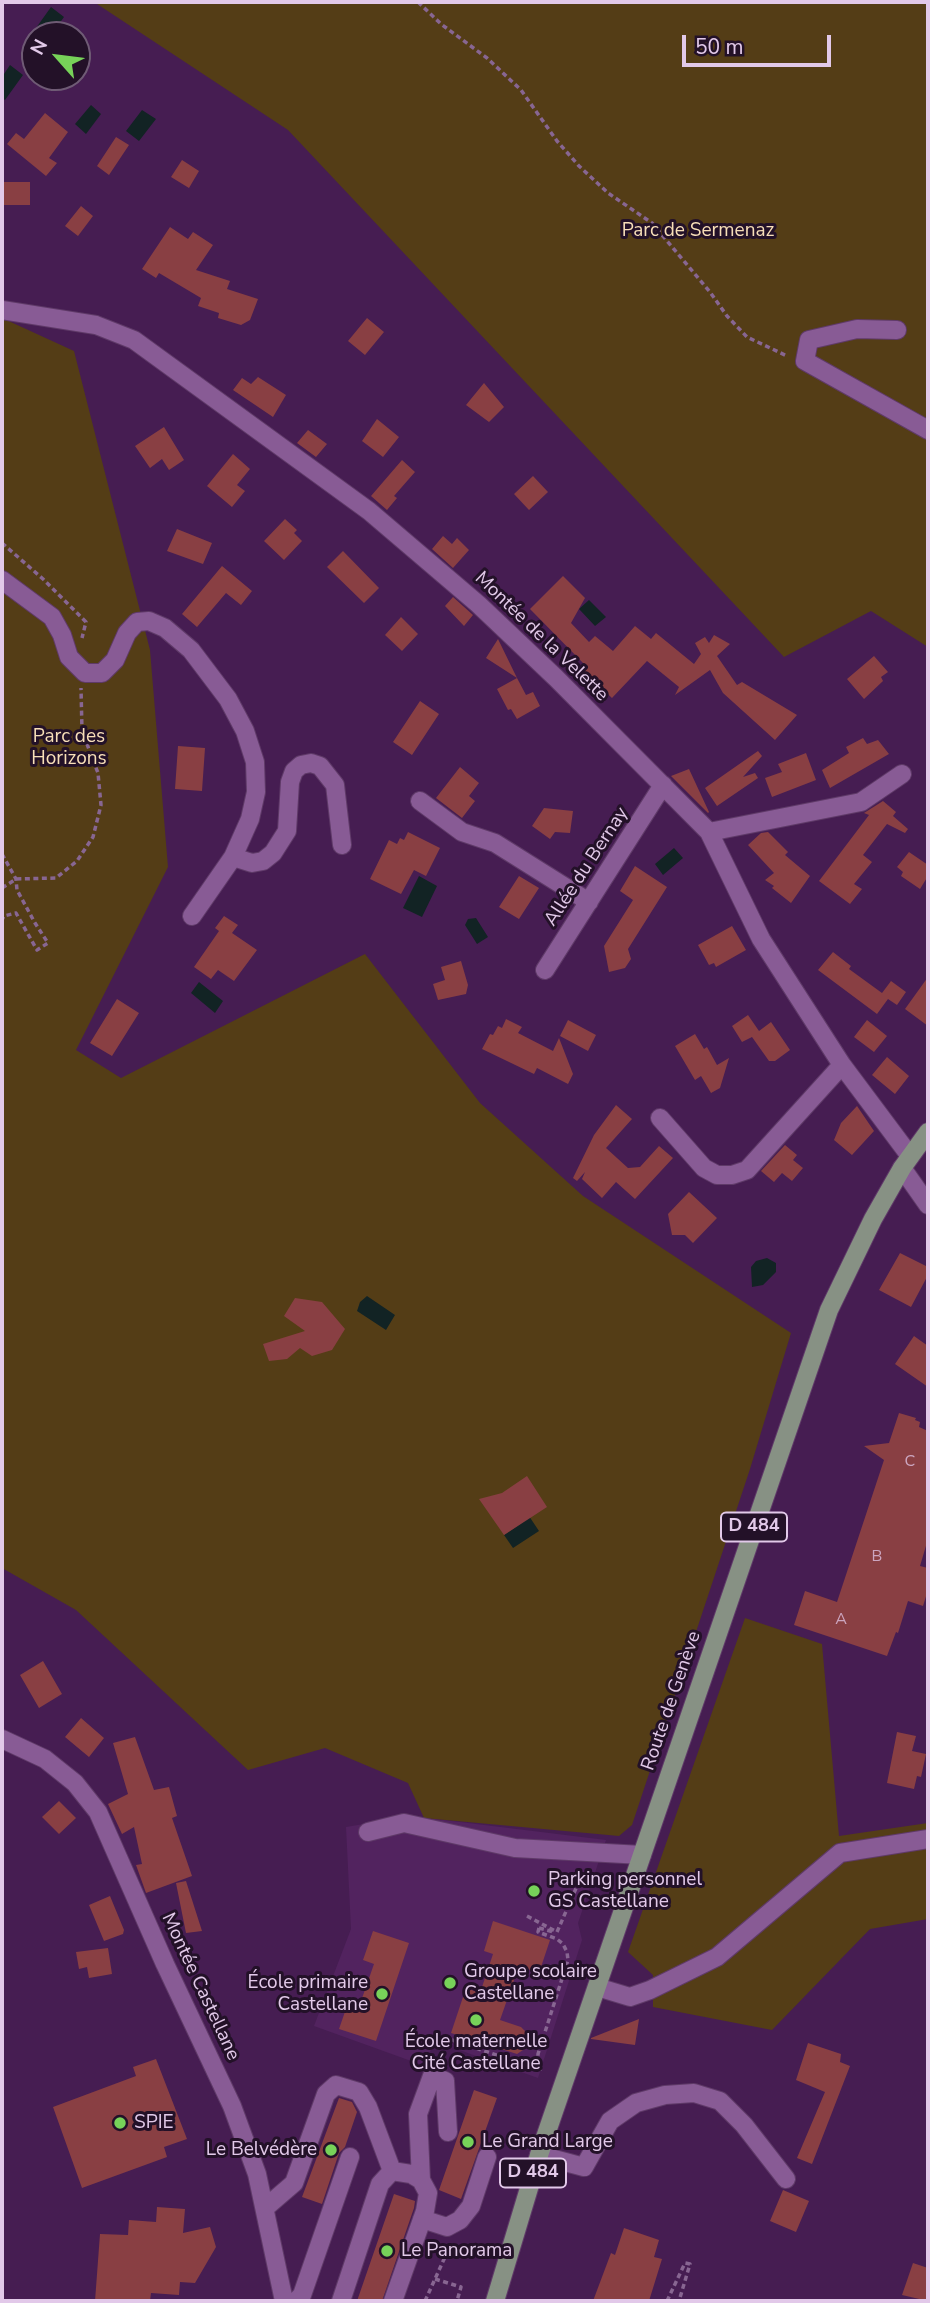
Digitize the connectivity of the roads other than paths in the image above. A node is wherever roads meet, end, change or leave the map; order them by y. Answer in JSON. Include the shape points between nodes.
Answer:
{"nodes":[{"id":1,"x":2,"y":310,"type":"edge"},
{"id":2,"x":897,"y":330,"type":"dead end"},
{"id":3,"x":928,"y":429,"type":"edge"},
{"id":4,"x":2,"y":580,"type":"edge"},
{"id":5,"x":902,"y":774,"type":"dead end"},
{"id":6,"x":663,"y":785,"type":"junction"},
{"id":7,"x":420,"y":801,"type":"dead end"},
{"id":8,"x":709,"y":832,"type":"junction"},
{"id":9,"x":342,"y":845,"type":"dead end"},
{"id":10,"x":233,"y":857,"type":"junction"},
{"id":11,"x":589,"y":902,"type":"junction"},
{"id":12,"x":191,"y":916,"type":"dead end"},
{"id":13,"x":545,"y":970,"type":"dead end"},
{"id":14,"x":842,"y":1065,"type":"junction"},
{"id":15,"x":660,"y":1118,"type":"dead end"},
{"id":16,"x":928,"y":1132,"type":"edge"},
{"id":17,"x":906,"y":1162,"type":"junction"},
{"id":18,"x":928,"y":1205,"type":"edge"},
{"id":19,"x":2,"y":1739,"type":"edge"},
{"id":20,"x":368,"y":1832,"type":"dead end"},
{"id":21,"x":928,"y":1839,"type":"edge"},
{"id":22,"x":642,"y":1855,"type":"junction"},
{"id":23,"x":597,"y":1987,"type":"junction"},
{"id":24,"x":448,"y":2132,"type":"dead end"},
{"id":25,"x":539,"y":2155,"type":"junction"},
{"id":26,"x":350,"y":2157,"type":"dead end"},
{"id":27,"x":487,"y":2157,"type":"dead end"},
{"id":28,"x":392,"y":2171,"type":"junction"},
{"id":29,"x":786,"y":2179,"type":"dead end"},
{"id":30,"x":421,"y":2180,"type":"junction"},
{"id":31,"x":265,"y":2208,"type":"junction"},
{"id":32,"x":422,"y":2218,"type":"junction"},
{"id":33,"x":284,"y":2301,"type":"edge"},
{"id":34,"x":296,"y":2301,"type":"edge"},
{"id":35,"x":341,"y":2301,"type":"edge"},
{"id":36,"x":393,"y":2301,"type":"edge"},
{"id":37,"x":495,"y":2301,"type":"edge"}],
"edges":[{"from":1,"to":6,"type":"street","name":"Montée de la Velette","via":[[96,325],[155,353],[379,519],[478,604]]},
{"from":2,"to":3,"type":"street","via":[[857,329],[809,340],[806,361]]},
{"from":4,"to":10,"type":"street","via":[[52,617],[69,657],[85,673],[102,673],[137,622],[165,628],[191,650],[228,699],[256,762],[250,819]]},
{"from":5,"to":8,"type":"street","via":[[861,802]]},
{"from":6,"to":8,"type":"street","name":"Montée de la Velette"},
{"from":6,"to":11,"type":"street","name":"Allée du Bernay"},
{"from":7,"to":11,"type":"street","via":[[462,832],[495,843]]},
{"from":8,"to":14,"type":"street","name":"Montée de la Velette","via":[[761,939]]},
{"from":9,"to":10,"type":"street","via":[[335,785],[320,766],[311,763],[294,771],[288,831],[274,853],[252,863]]},
{"from":10,"to":12,"type":"street"},
{"from":11,"to":13,"type":"street","name":"Allée du Bernay"},
{"from":14,"to":15,"type":"street","via":[[747,1170],[732,1175],[717,1175],[704,1168]]},
{"from":14,"to":17,"type":"street","name":"Montée de la Velette"},
{"from":16,"to":17,"type":"main road","name":"Route de Genève","number":"D 484"},
{"from":17,"to":18,"type":"street","name":"Montée de la Velette"},
{"from":17,"to":22,"type":"main road","name":"Route de Genève","number":"D 484","via":[[830,1310]]},
{"from":19,"to":31,"type":"street","name":"Montée Castellane","via":[[45,1759],[75,1783],[98,1812],[232,2106]]},
{"from":20,"to":22,"type":"street","via":[[404,1823],[515,1848]]},
{"from":21,"to":23,"type":"street","via":[[840,1853],[717,1957],[650,1990],[630,1997]]},
{"from":22,"to":23,"type":"main road","name":"Route de Genève","number":"D 484"},
{"from":23,"to":25,"type":"main road","name":"Route de Genève","number":"D 484"},
{"from":24,"to":30,"type":"street","via":[[445,2081],[432,2076],[418,2114]]},
{"from":25,"to":29,"type":"street","via":[[584,2167],[610,2122],[636,2103],[694,2093],[720,2101]]},
{"from":25,"to":37,"type":"main road","name":"Route de Genève","number":"D 484"},
{"from":26,"to":34,"type":"street","via":[[302,2295]]},
{"from":27,"to":32,"type":"street","via":[[471,2206],[460,2220],[447,2227]]},
{"from":28,"to":30,"type":"street"},
{"from":28,"to":31,"type":"street","via":[[359,2092],[336,2085],[326,2094],[294,2183]]},
{"from":28,"to":35,"type":"street","via":[[380,2184]]},
{"from":30,"to":32,"type":"street","via":[[428,2193]]},
{"from":31,"to":33,"type":"street","name":"Montée Castellane"},
{"from":32,"to":36,"type":"street"}]}
